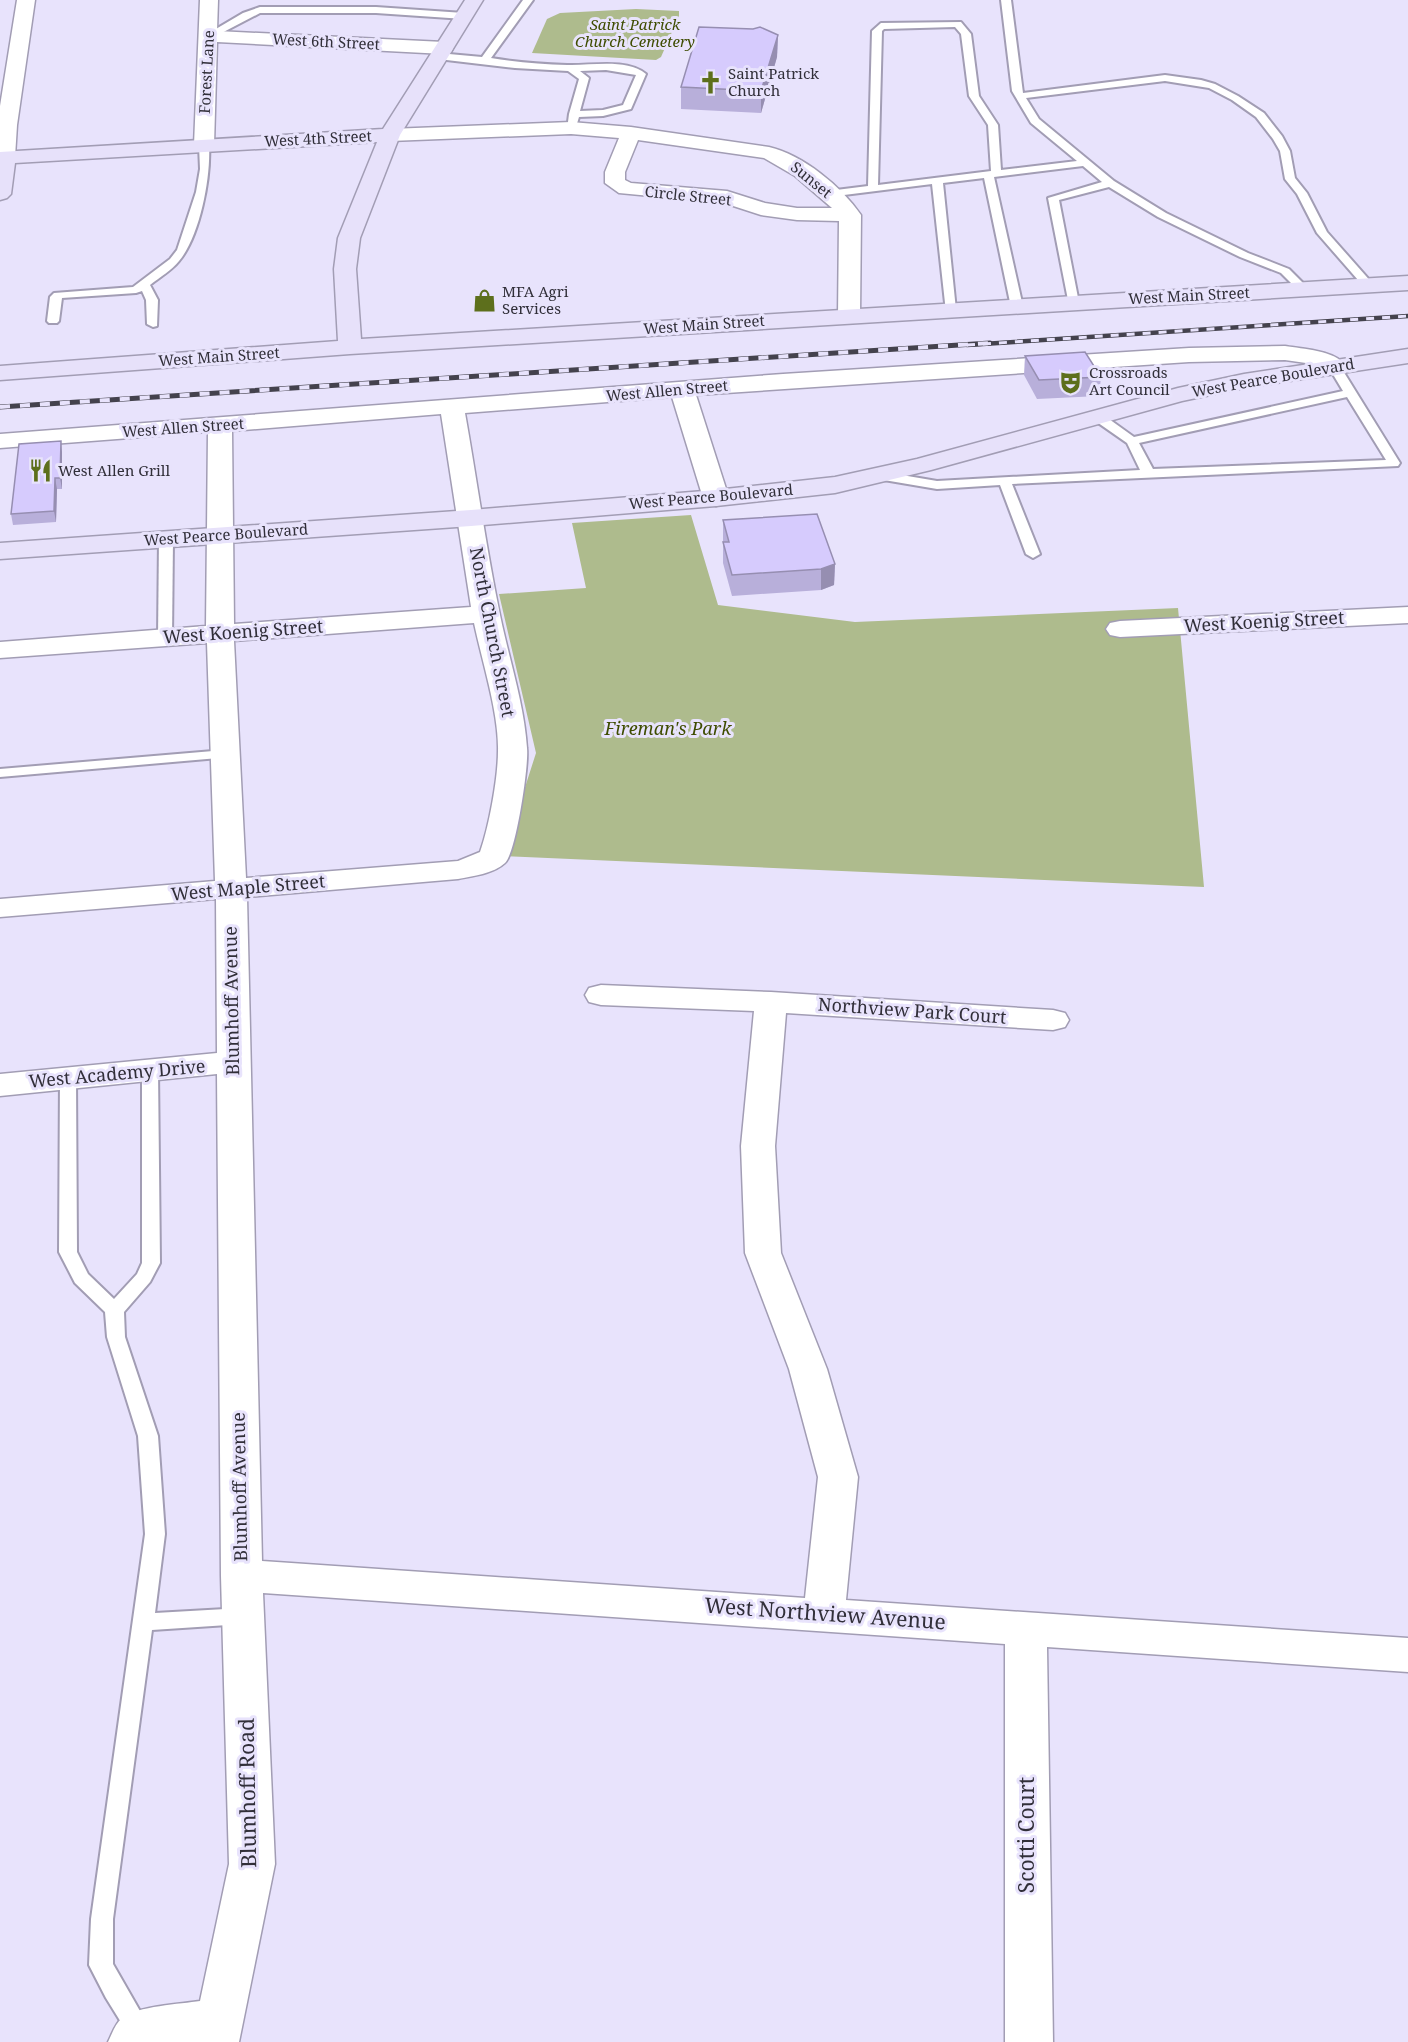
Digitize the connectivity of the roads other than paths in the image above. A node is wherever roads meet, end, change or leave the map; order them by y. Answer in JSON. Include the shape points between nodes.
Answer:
{"nodes":[{"id":1,"x":26,"y":0,"type":"edge"},
{"id":2,"x":209,"y":0,"type":"edge"},
{"id":3,"x":528,"y":0,"type":"edge"},
{"id":4,"x":1006,"y":0,"type":"edge"},
{"id":5,"x":469,"y":8,"type":"edge"},
{"id":6,"x":209,"y":36,"type":"junction"},
{"id":7,"x":441,"y":52,"type":"junction"},
{"id":8,"x":485,"y":60,"type":"junction"},
{"id":9,"x":570,"y":68,"type":"junction"},
{"id":10,"x":7,"y":74,"type":"edge"},
{"id":11,"x":1020,"y":96,"type":"junction"},
{"id":12,"x":573,"y":121,"type":"junction"},
{"id":13,"x":3,"y":125,"type":"edge"},
{"id":14,"x":631,"y":133,"type":"junction"},
{"id":15,"x":390,"y":135,"type":"junction"},
{"id":16,"x":204,"y":145,"type":"junction"},
{"id":17,"x":5,"y":157,"type":"junction"},
{"id":18,"x":1083,"y":163,"type":"junction"},
{"id":19,"x":992,"y":174,"type":"junction"},
{"id":20,"x":937,"y":180,"type":"junction"},
{"id":21,"x":1,"y":183,"type":"edge"},
{"id":22,"x":1110,"y":183,"type":"junction"},
{"id":23,"x":873,"y":188,"type":"junction"},
{"id":24,"x":828,"y":194,"type":"junction"},
{"id":25,"x":849,"y":215,"type":"junction"},
{"id":26,"x":1408,"y":283,"type":"edge"},
{"id":27,"x":145,"y":285,"type":"junction"},
{"id":28,"x":1369,"y":286,"type":"junction"},
{"id":29,"x":1302,"y":289,"type":"junction"},
{"id":30,"x":1073,"y":303,"type":"junction"},
{"id":31,"x":1017,"y":307,"type":"junction"},
{"id":32,"x":950,"y":310,"type":"junction"},
{"id":33,"x":849,"y":316,"type":"junction"},
{"id":34,"x":53,"y":321,"type":"dead end"},
{"id":35,"x":153,"y":324,"type":"dead end"},
{"id":36,"x":350,"y":347,"type":"junction"},
{"id":37,"x":1408,"y":356,"type":"edge"},
{"id":38,"x":1334,"y":366,"type":"junction"},
{"id":39,"x":0,"y":373,"type":"edge"},
{"id":40,"x":682,"y":390,"type":"junction"},
{"id":41,"x":1350,"y":393,"type":"junction"},
{"id":42,"x":452,"y":407,"type":"junction"},
{"id":43,"x":1098,"y":417,"type":"junction"},
{"id":44,"x":220,"y":425,"type":"junction"},
{"id":45,"x":0,"y":441,"type":"edge"},
{"id":46,"x":1132,"y":441,"type":"junction"},
{"id":47,"x":1149,"y":474,"type":"junction"},
{"id":48,"x":878,"y":475,"type":"junction"},
{"id":49,"x":1005,"y":482,"type":"junction"},
{"id":50,"x":716,"y":498,"type":"junction"},
{"id":51,"x":471,"y":518,"type":"junction"},
{"id":52,"x":219,"y":535,"type":"junction"},
{"id":53,"x":166,"y":539,"type":"junction"},
{"id":54,"x":0,"y":551,"type":"edge"},
{"id":55,"x":1033,"y":554,"type":"dead end"},
{"id":56,"x":486,"y":614,"type":"junction"},
{"id":57,"x":1408,"y":615,"type":"edge"},
{"id":58,"x":1120,"y":629,"type":"dead end"},
{"id":59,"x":220,"y":634,"type":"junction"},
{"id":60,"x":165,"y":638,"type":"junction"},
{"id":61,"x":0,"y":650,"type":"edge"},
{"id":62,"x":225,"y":754,"type":"junction"},
{"id":63,"x":0,"y":773,"type":"edge"},
{"id":64,"x":494,"y":857,"type":"joint"},
{"id":65,"x":231,"y":889,"type":"junction"},
{"id":66,"x":0,"y":908,"type":"edge"},
{"id":67,"x":600,"y":995,"type":"dead end"},
{"id":68,"x":771,"y":1002,"type":"junction"},
{"id":69,"x":1053,"y":1020,"type":"dead end"},
{"id":70,"x":233,"y":1062,"type":"junction"},
{"id":71,"x":150,"y":1070,"type":"junction"},
{"id":72,"x":68,"y":1078,"type":"junction"},
{"id":73,"x":0,"y":1084,"type":"edge"},
{"id":74,"x":115,"y":1310,"type":"junction"},
{"id":75,"x":243,"y":1596,"type":"junction"},
{"id":76,"x":824,"y":1614,"type":"junction"},
{"id":77,"x":142,"y":1622,"type":"junction"},
{"id":78,"x":1026,"y":1628,"type":"junction"},
{"id":79,"x":1408,"y":1655,"type":"edge"},
{"id":80,"x":217,"y":2030,"type":"edge"},
{"id":81,"x":136,"y":2037,"type":"edge"},
{"id":82,"x":1029,"y":2042,"type":"edge"}],
"edges":[{"from":1,"to":10,"type":"street"},
{"from":2,"to":6,"type":"street","name":"Forest Lane"},
{"from":3,"to":8,"type":"lane"},
{"from":4,"to":11,"type":"lane"},
{"from":5,"to":6,"type":"lane","via":[[260,10],[247,12],[221,32]]},
{"from":5,"to":7,"type":"street"},
{"from":6,"to":7,"type":"street","name":"West 6th Street"},
{"from":6,"to":16,"type":"street","name":"Forest Lane"},
{"from":7,"to":8,"type":"lane"},
{"from":7,"to":15,"type":"street"},
{"from":8,"to":9,"type":"lane"},
{"from":9,"to":12,"type":"lane","via":[[584,78]]},
{"from":9,"to":12,"type":"lane","via":[[641,74],[627,107]]},
{"from":10,"to":13,"type":"street"},
{"from":11,"to":18,"type":"lane","via":[[1035,121]]},
{"from":11,"to":28,"type":"lane","via":[[1165,78],[1198,81],[1235,98],[1260,115],[1278,138],[1285,151],[1290,179],[1302,193],[1322,233]]},
{"from":12,"to":14,"type":"street","name":"West 4th Street"},
{"from":12,"to":15,"type":"street","name":"West 4th Street"},
{"from":13,"to":17,"type":"street"},
{"from":14,"to":24,"type":"street","name":"Sunset","via":[[769,153],[786,159]]},
{"from":14,"to":25,"type":"street","name":"Circle Street","via":[[615,172],[615,183],[626,189],[727,197],[761,209],[797,214]]},
{"from":15,"to":16,"type":"street","name":"West 4th Street"},
{"from":15,"to":36,"type":"street","via":[[349,238],[345,269]]},
{"from":16,"to":17,"type":"street","name":"West 4th Street"},
{"from":16,"to":27,"type":"lane","via":[[201,192],[182,250]]},
{"from":17,"to":21,"type":"street"},
{"from":18,"to":19,"type":"lane"},
{"from":18,"to":22,"type":"lane"},
{"from":19,"to":20,"type":"lane"},
{"from":19,"to":23,"type":"lane","via":[[993,125],[974,96],[966,34],[958,24],[880,26]]},
{"from":19,"to":31,"type":"lane"},
{"from":20,"to":23,"type":"lane"},
{"from":20,"to":32,"type":"lane"},
{"from":22,"to":29,"type":"lane","via":[[1162,215],[1286,271]]},
{"from":22,"to":30,"type":"lane","via":[[1053,198]]},
{"from":23,"to":24,"type":"lane"},
{"from":24,"to":25,"type":"street","name":"Sunset"},
{"from":25,"to":33,"type":"street"},
{"from":26,"to":28,"type":"street","name":"West Main Street"},
{"from":27,"to":34,"type":"lane","via":[[136,290],[58,295]]},
{"from":27,"to":35,"type":"lane","via":[[152,300]]},
{"from":28,"to":29,"type":"street","name":"West Main Street"},
{"from":29,"to":30,"type":"street","name":"West Main Street"},
{"from":30,"to":31,"type":"street","name":"West Main Street"},
{"from":31,"to":32,"type":"street","name":"West Main Street"},
{"from":32,"to":33,"type":"street","name":"West Main Street"},
{"from":33,"to":36,"type":"street","name":"West Main Street"},
{"from":36,"to":39,"type":"street","name":"West Main Street"},
{"from":37,"to":38,"type":"street","name":"West Pearce Boulevard"},
{"from":38,"to":40,"type":"street","name":"West Allen Street","via":[[1285,353],[1189,355]]},
{"from":38,"to":41,"type":"lane"},
{"from":38,"to":43,"type":"street","name":"West Pearce Boulevard","via":[[1178,395]]},
{"from":40,"to":42,"type":"street","name":"West Allen Street"},
{"from":40,"to":50,"type":"street"},
{"from":41,"to":46,"type":"lane"},
{"from":41,"to":47,"type":"lane","via":[[1394,463]]},
{"from":42,"to":44,"type":"street","name":"West Allen Street"},
{"from":42,"to":51,"type":"street","name":"North Church Street"},
{"from":43,"to":46,"type":"lane"},
{"from":43,"to":48,"type":"street","name":"West Pearce Boulevard"},
{"from":44,"to":45,"type":"street","name":"West Allen Street"},
{"from":44,"to":52,"type":"street","name":"Blumhoff Avenue"},
{"from":46,"to":47,"type":"lane"},
{"from":47,"to":49,"type":"lane"},
{"from":48,"to":49,"type":"lane","via":[[937,486]]},
{"from":48,"to":50,"type":"street","name":"West Pearce Boulevard"},
{"from":49,"to":55,"type":"lane"},
{"from":50,"to":51,"type":"street","name":"West Pearce Boulevard"},
{"from":51,"to":52,"type":"street","name":"West Pearce Boulevard"},
{"from":51,"to":56,"type":"street","name":"North Church Street"},
{"from":52,"to":53,"type":"street","name":"West Pearce Boulevard"},
{"from":52,"to":59,"type":"street","name":"Blumhoff Avenue"},
{"from":53,"to":54,"type":"street","name":"West Pearce Boulevard"},
{"from":53,"to":60,"type":"lane"},
{"from":56,"to":59,"type":"street","name":"West Koenig Street"},
{"from":56,"to":64,"type":"street","name":"North Church Street","via":[[513,751],[501,835]]},
{"from":57,"to":58,"type":"street","name":"West Koenig Street"},
{"from":59,"to":60,"type":"street","name":"West Koenig Street"},
{"from":59,"to":62,"type":"street","name":"Blumhoff Avenue"},
{"from":60,"to":61,"type":"street","name":"West Koenig Street"},
{"from":62,"to":63,"type":"lane"},
{"from":62,"to":65,"type":"street","name":"Blumhoff Avenue"},
{"from":64,"to":65,"type":"street","name":"West Maple Street","via":[[458,870]]},
{"from":65,"to":66,"type":"street","name":"West Maple Street"},
{"from":65,"to":70,"type":"street","name":"Blumhoff Avenue"},
{"from":67,"to":68,"type":"street","name":"Northview Park Court"},
{"from":68,"to":69,"type":"street","name":"Northview Park Court"},
{"from":68,"to":76,"type":"street","via":[[758,1146],[763,1253],[808,1369],[838,1477]]},
{"from":70,"to":71,"type":"street","name":"West Academy Drive"},
{"from":70,"to":75,"type":"street","name":"Blumhoff Avenue"},
{"from":71,"to":72,"type":"street","name":"West Academy Drive"},
{"from":71,"to":74,"type":"lane","via":[[151,1263]]},
{"from":72,"to":73,"type":"street","name":"West Academy Drive"},
{"from":72,"to":74,"type":"lane","via":[[68,1252],[84,1285]]},
{"from":74,"to":77,"type":"lane","via":[[116,1336],[148,1436],[155,1515]]},
{"from":75,"to":76,"type":"street","name":"West Northview Avenue"},
{"from":75,"to":77,"type":"lane"},
{"from":75,"to":80,"type":"street","name":"Blumhoff Road","via":[[252,1864]]},
{"from":76,"to":78,"type":"street","name":"West Northview Avenue"},
{"from":77,"to":81,"type":"lane","via":[[102,1919],[101,1965]]},
{"from":78,"to":79,"type":"street","name":"West Northview Avenue"},
{"from":78,"to":82,"type":"street","name":"Scotti Court"},
{"from":80,"to":81,"type":"street"}]}
